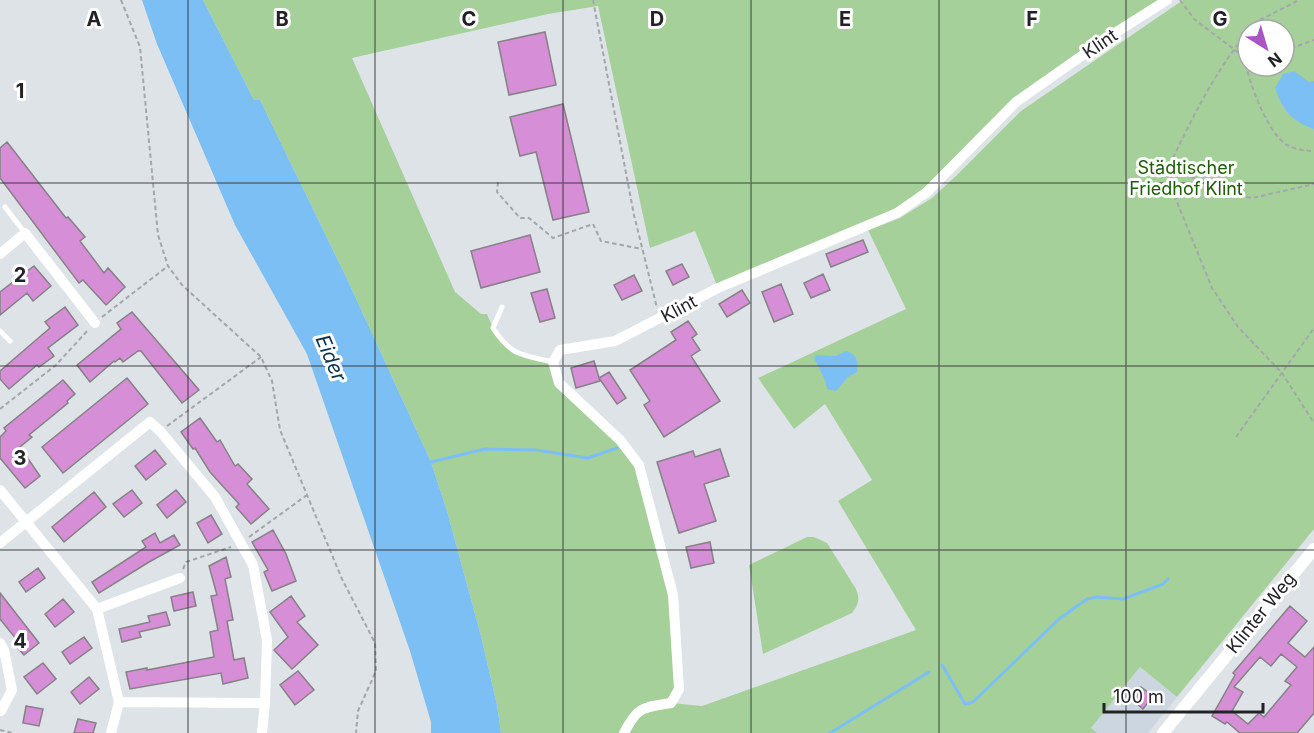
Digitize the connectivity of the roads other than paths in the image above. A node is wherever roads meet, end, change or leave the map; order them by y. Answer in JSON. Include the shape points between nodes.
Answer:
{"nodes":[{"id":1,"x":1167,"y":0,"type":"edge"},
{"id":2,"x":5,"y":207,"type":"dead end"},
{"id":3,"x":25,"y":233,"type":"junction"},
{"id":4,"x":0,"y":254,"type":"edge"},
{"id":5,"x":502,"y":308,"type":"dead end"},
{"id":6,"x":95,"y":323,"type":"road end"},
{"id":7,"x":0,"y":331,"type":"edge"},
{"id":8,"x":10,"y":341,"type":"dead end"},
{"id":9,"x":553,"y":362,"type":"junction"},
{"id":10,"x":0,"y":490,"type":"edge"},
{"id":11,"x":26,"y":522,"type":"junction"},
{"id":12,"x":0,"y":543,"type":"edge"},
{"id":13,"x":1314,"y":549,"type":"edge"},
{"id":14,"x":180,"y":578,"type":"dead end"},
{"id":15,"x":97,"y":609,"type":"junction"},
{"id":16,"x":0,"y":643,"type":"edge"},
{"id":17,"x":119,"y":702,"type":"junction"},
{"id":18,"x":265,"y":703,"type":"junction"},
{"id":19,"x":1,"y":711,"type":"edge"},
{"id":20,"x":111,"y":733,"type":"edge"},
{"id":21,"x":262,"y":733,"type":"edge"},
{"id":22,"x":624,"y":733,"type":"edge"},
{"id":23,"x":1163,"y":733,"type":"edge"}],
"edges":[{"from":1,"to":9,"type":"street","name":"Klint","via":[[1016,102],[927,192],[897,213],[718,288],[615,341],[560,350]]},
{"from":2,"to":3,"type":"lane"},
{"from":3,"to":4,"type":"street"},
{"from":3,"to":6,"type":"street"},
{"from":5,"to":9,"type":"lane","via":[[493,328],[503,344],[517,354]]},
{"from":7,"to":8,"type":"lane"},
{"from":9,"to":22,"type":"street","via":[[559,382],[620,440],[639,465],[673,595],[680,689],[670,703],[642,708]]},
{"from":10,"to":11,"type":"street"},
{"from":11,"to":12,"type":"street"},
{"from":11,"to":15,"type":"street"},
{"from":11,"to":18,"type":"street","via":[[150,422],[215,497],[253,565],[267,640]]},
{"from":13,"to":23,"type":"street","name":"Klinter Weg"},
{"from":14,"to":15,"type":"street"},
{"from":15,"to":17,"type":"street"},
{"from":16,"to":19,"type":"street","via":[[12,690]]},
{"from":17,"to":18,"type":"street"},
{"from":17,"to":20,"type":"street"},
{"from":18,"to":21,"type":"street"}]}
